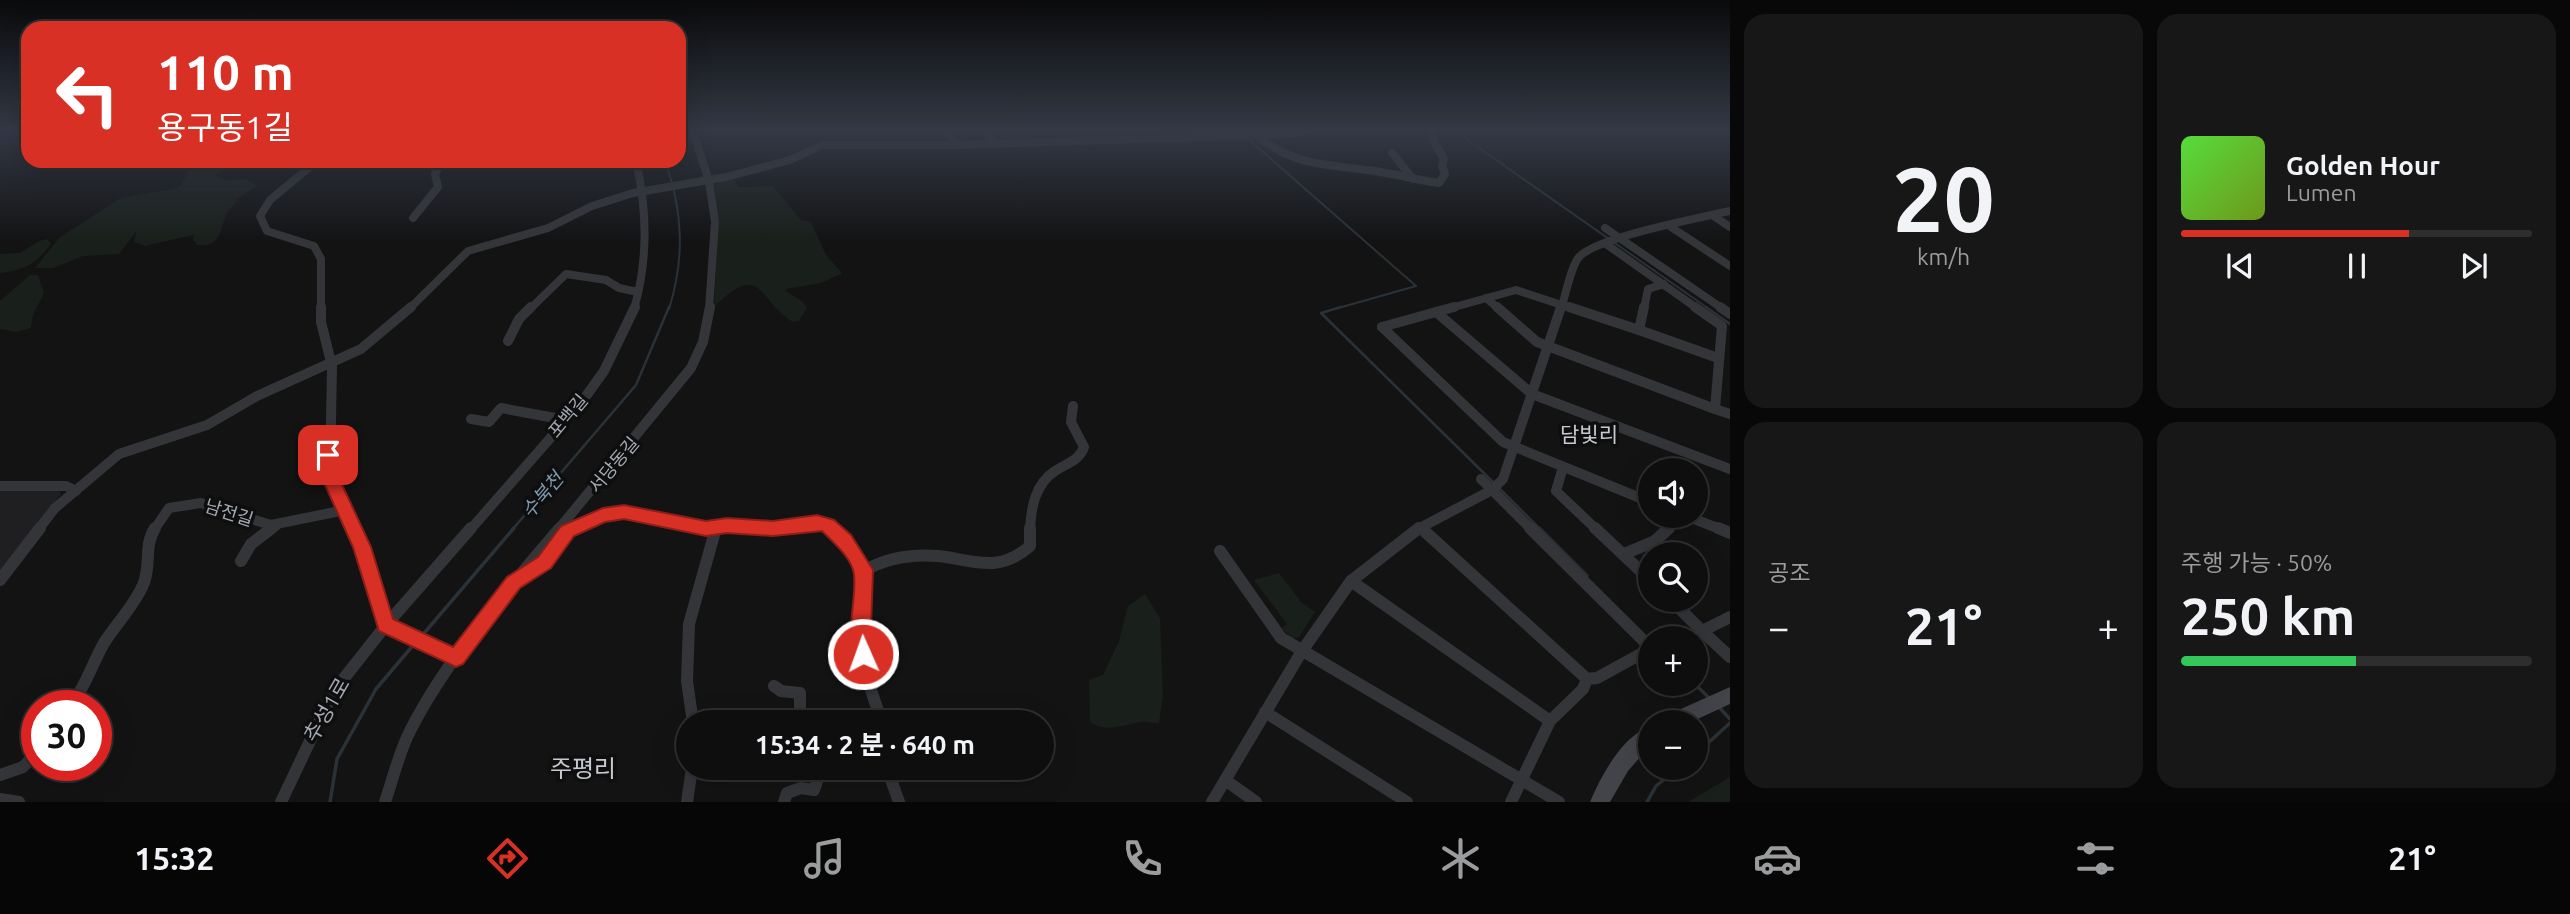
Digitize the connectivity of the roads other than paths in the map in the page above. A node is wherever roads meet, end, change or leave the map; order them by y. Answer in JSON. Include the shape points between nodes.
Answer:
{"nodes":[{"id":1,"x":703,"y":166,"type":"edge"},
{"id":2,"x":766,"y":166,"type":"edge"},
{"id":3,"x":1317,"y":166,"type":"edge"},
{"id":4,"x":1403,"y":166,"type":"edge"},
{"id":5,"x":1444,"y":166,"type":"edge"},
{"id":6,"x":310,"y":168,"type":"edge"},
{"id":7,"x":438,"y":168,"type":"edge"},
{"id":8,"x":638,"y":168,"type":"edge"},
{"id":9,"x":1414,"y":179,"type":"junction"},
{"id":10,"x":707,"y":182,"type":"junction"},
{"id":11,"x":645,"y":191,"type":"junction"},
{"id":12,"x":1730,"y":211,"type":"edge"},
{"id":13,"x":1712,"y":215,"type":"junction"},
{"id":14,"x":413,"y":218,"type":"dead end"},
{"id":15,"x":1671,"y":227,"type":"junction"},
{"id":16,"x":1730,"y":227,"type":"edge"},
{"id":17,"x":1605,"y":228,"type":"dead end"},
{"id":18,"x":1621,"y":239,"type":"junction"},
{"id":19,"x":1606,"y":244,"type":"junction"},
{"id":20,"x":1730,"y":266,"type":"edge"},
{"id":21,"x":1664,"y":284,"type":"junction"},
{"id":22,"x":638,"y":292,"type":"junction"},
{"id":23,"x":1486,"y":299,"type":"junction"},
{"id":24,"x":1562,"y":304,"type":"junction"},
{"id":25,"x":1436,"y":312,"type":"junction"},
{"id":26,"x":1730,"y":314,"type":"edge"},
{"id":27,"x":1726,"y":329,"type":"edge"},
{"id":28,"x":1639,"y":330,"type":"junction"},
{"id":29,"x":508,"y":341,"type":"dead end"},
{"id":30,"x":1547,"y":347,"type":"junction"},
{"id":31,"x":1718,"y":358,"type":"junction"},
{"id":32,"x":332,"y":362,"type":"junction"},
{"id":33,"x":1532,"y":394,"type":"junction"},
{"id":34,"x":1073,"y":406,"type":"dead end"},
{"id":35,"x":1715,"y":409,"type":"junction"},
{"id":36,"x":1730,"y":414,"type":"edge"},
{"id":37,"x":471,"y":419,"type":"dead end"},
{"id":38,"x":566,"y":420,"type":"junction"},
{"id":39,"x":1514,"y":447,"type":"junction"},
{"id":40,"x":1563,"y":467,"type":"junction"},
{"id":41,"x":1730,"y":469,"type":"edge"},
{"id":42,"x":1481,"y":479,"type":"dead end"},
{"id":43,"x":0,"y":486,"type":"edge"},
{"id":44,"x":1492,"y":490,"type":"junction"},
{"id":45,"x":76,"y":491,"type":"junction"},
{"id":46,"x":1638,"y":497,"type":"edge"},
{"id":47,"x":345,"y":510,"type":"junction"},
{"id":48,"x":1708,"y":524,"type":"edge"},
{"id":49,"x":277,"y":525,"type":"junction"},
{"id":50,"x":716,"y":527,"type":"junction"},
{"id":51,"x":1420,"y":527,"type":"junction"},
{"id":52,"x":1671,"y":528,"type":"edge"},
{"id":53,"x":1730,"y":533,"type":"edge"},
{"id":54,"x":1220,"y":551,"type":"dead end"},
{"id":55,"x":1624,"y":554,"type":"junction"},
{"id":56,"x":241,"y":561,"type":"dead end"},
{"id":57,"x":1638,"y":568,"type":"edge"},
{"id":58,"x":864,"y":570,"type":"junction"},
{"id":59,"x":518,"y":579,"type":"junction"},
{"id":60,"x":0,"y":580,"type":"edge"},
{"id":61,"x":1351,"y":581,"type":"junction"},
{"id":62,"x":1683,"y":612,"type":"edge"},
{"id":63,"x":1730,"y":617,"type":"edge"},
{"id":64,"x":389,"y":626,"type":"junction"},
{"id":65,"x":1697,"y":626,"type":"edge"},
{"id":66,"x":1708,"y":628,"type":"edge"},
{"id":67,"x":1638,"y":636,"type":"edge"},
{"id":68,"x":1708,"y":637,"type":"edge"},
{"id":69,"x":1302,"y":651,"type":"junction"},
{"id":70,"x":1638,"y":655,"type":"edge"},
{"id":71,"x":1730,"y":657,"type":"edge"},
{"id":72,"x":456,"y":658,"type":"junction"},
{"id":73,"x":1587,"y":679,"type":"junction"},
{"id":74,"x":774,"y":686,"type":"dead end"},
{"id":75,"x":82,"y":690,"type":"edge"},
{"id":76,"x":1727,"y":696,"type":"edge"},
{"id":77,"x":691,"y":710,"type":"edge"},
{"id":78,"x":800,"y":710,"type":"edge"},
{"id":79,"x":878,"y":710,"type":"edge"},
{"id":80,"x":1695,"y":710,"type":"edge"},
{"id":81,"x":1265,"y":712,"type":"junction"},
{"id":82,"x":1550,"y":721,"type":"junction"},
{"id":83,"x":1638,"y":743,"type":"edge"},
{"id":84,"x":21,"y":768,"type":"edge"},
{"id":85,"x":0,"y":775,"type":"edge"},
{"id":86,"x":1521,"y":778,"type":"junction"},
{"id":87,"x":690,"y":780,"type":"edge"},
{"id":88,"x":817,"y":780,"type":"edge"},
{"id":89,"x":891,"y":780,"type":"edge"},
{"id":90,"x":1225,"y":780,"type":"junction"},
{"id":91,"x":0,"y":799,"type":"edge"},
{"id":92,"x":19,"y":802,"type":"edge"},
{"id":93,"x":281,"y":802,"type":"edge"},
{"id":94,"x":385,"y":802,"type":"edge"},
{"id":95,"x":687,"y":802,"type":"edge"},
{"id":96,"x":784,"y":802,"type":"edge"},
{"id":97,"x":899,"y":802,"type":"edge"},
{"id":98,"x":1212,"y":802,"type":"edge"},
{"id":99,"x":1256,"y":802,"type":"edge"},
{"id":100,"x":1407,"y":802,"type":"edge"},
{"id":101,"x":1511,"y":802,"type":"edge"},
{"id":102,"x":1559,"y":802,"type":"edge"},
{"id":103,"x":1600,"y":802,"type":"edge"}],
"edges":[{"from":1,"to":10,"type":"street","name":"서당동길"},
{"from":2,"to":10,"type":"street"},
{"from":3,"to":9,"type":"street"},
{"from":4,"to":9,"type":"street"},
{"from":5,"to":9,"type":"street","via":[[1444,179],[1439,183]]},
{"from":6,"to":32,"type":"street","via":[[273,196],[260,216],[267,231],[305,241],[318,252],[321,323]]},
{"from":7,"to":14,"type":"street","via":[[438,187]]},
{"from":8,"to":11,"type":"street","name":"포백길"},
{"from":10,"to":11,"type":"street"},
{"from":10,"to":59,"type":"street","name":"서당동길","via":[[715,222],[712,298],[703,342],[691,368]]},
{"from":11,"to":22,"type":"street","name":"포백길","via":[[644,257]]},
{"from":11,"to":32,"type":"street","via":[[586,208],[548,228],[468,251],[368,345]]},
{"from":12,"to":13,"type":"street"},
{"from":13,"to":15,"type":"street"},
{"from":13,"to":16,"type":"street"},
{"from":15,"to":18,"type":"street"},
{"from":15,"to":20,"type":"street"},
{"from":17,"to":18,"type":"street"},
{"from":18,"to":19,"type":"street"},
{"from":18,"to":26,"type":"street"},
{"from":19,"to":21,"type":"street"},
{"from":19,"to":24,"type":"street","via":[[1586,250],[1578,258]]},
{"from":21,"to":27,"type":"street"},
{"from":21,"to":28,"type":"street","via":[[1648,289]]},
{"from":22,"to":29,"type":"street","via":[[606,280],[566,274],[519,319]]},
{"from":22,"to":38,"type":"street","name":"포백길","via":[[604,371]]},
{"from":23,"to":24,"type":"street","via":[[1516,289]]},
{"from":23,"to":25,"type":"street"},
{"from":23,"to":30,"type":"street"},
{"from":24,"to":28,"type":"street"},
{"from":24,"to":30,"type":"street"},
{"from":25,"to":33,"type":"street"},
{"from":25,"to":39,"type":"street","via":[[1382,327],[1503,442]]},
{"from":27,"to":31,"type":"street"},
{"from":28,"to":31,"type":"street"},
{"from":30,"to":33,"type":"street"},
{"from":30,"to":35,"type":"street"},
{"from":31,"to":35,"type":"street"},
{"from":32,"to":45,"type":"street","via":[[207,425],[127,450]]},
{"from":32,"to":47,"type":"street","via":[[328,468]]},
{"from":33,"to":39,"type":"street"},
{"from":33,"to":41,"type":"street"},
{"from":34,"to":58,"type":"street","via":[[1071,422],[1084,447],[1082,454],[1049,476],[1040,488],[1029,513],[1030,546],[1020,556],[992,565],[916,556]]},
{"from":35,"to":36,"type":"street"},
{"from":37,"to":38,"type":"street","via":[[489,422],[501,408]]},
{"from":38,"to":64,"type":"street","name":"포백길"},
{"from":39,"to":40,"type":"street"},
{"from":39,"to":44,"type":"street","via":[[1503,479]]},
{"from":40,"to":46,"type":"street"},
{"from":40,"to":55,"type":"street","via":[[1556,491]]},
{"from":42,"to":44,"type":"street"},
{"from":43,"to":45,"type":"street","via":[[66,486]]},
{"from":44,"to":51,"type":"street"},
{"from":44,"to":67,"type":"street"},
{"from":45,"to":60,"type":"street","via":[[50,513]]},
{"from":47,"to":49,"type":"street","name":"남전길"},
{"from":47,"to":64,"type":"street"},
{"from":48,"to":53,"type":"street"},
{"from":49,"to":56,"type":"street","via":[[261,533]]},
{"from":49,"to":75,"type":"street","name":"남전길","via":[[201,503],[169,508],[148,539],[143,586],[103,645]]},
{"from":50,"to":58,"type":"street","via":[[828,525]]},
{"from":50,"to":59,"type":"street","via":[[624,512],[603,515],[568,531],[545,562]]},
{"from":50,"to":77,"type":"street","via":[[689,624]]},
{"from":51,"to":61,"type":"street"},
{"from":51,"to":73,"type":"street"},
{"from":52,"to":55,"type":"street","via":[[1647,547]]},
{"from":54,"to":69,"type":"street","via":[[1281,638]]},
{"from":55,"to":57,"type":"street"},
{"from":58,"to":79,"type":"street","via":[[863,654]]},
{"from":59,"to":72,"type":"street","name":"서당동길"},
{"from":61,"to":69,"type":"street"},
{"from":61,"to":82,"type":"street"},
{"from":62,"to":65,"type":"street"},
{"from":63,"to":66,"type":"street"},
{"from":64,"to":72,"type":"street"},
{"from":64,"to":93,"type":"street","name":"추성1로","via":[[330,699]]},
{"from":68,"to":71,"type":"street"},
{"from":69,"to":81,"type":"street"},
{"from":69,"to":86,"type":"street"},
{"from":70,"to":73,"type":"street"},
{"from":72,"to":94,"type":"street","name":"서당동길","via":[[408,732]]},
{"from":73,"to":82,"type":"street","via":[[1583,689]]},
{"from":74,"to":78,"type":"street","via":[[800,693]]},
{"from":76,"to":80,"type":"street"},
{"from":81,"to":90,"type":"street"},
{"from":81,"to":100,"type":"street"},
{"from":82,"to":86,"type":"street"},
{"from":83,"to":103,"type":"street","via":[[1608,783]]},
{"from":84,"to":85,"type":"street"},
{"from":86,"to":101,"type":"street"},
{"from":86,"to":102,"type":"street"},
{"from":87,"to":95,"type":"street"},
{"from":88,"to":96,"type":"street","via":[[814,790],[787,793]]},
{"from":89,"to":97,"type":"street"},
{"from":90,"to":98,"type":"street"},
{"from":90,"to":99,"type":"street"},
{"from":91,"to":92,"type":"street"}]}
